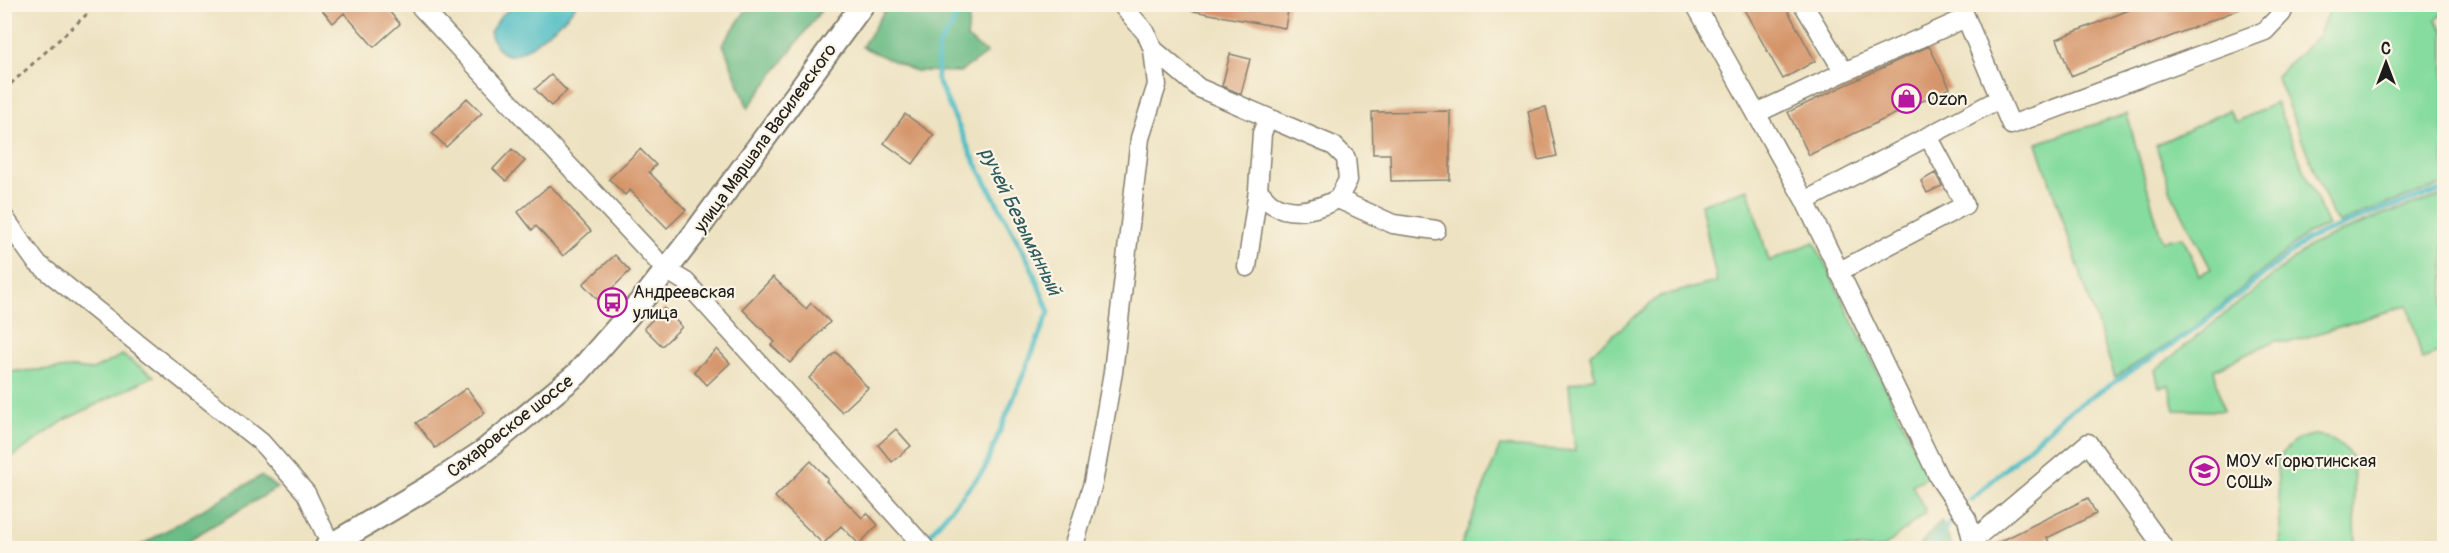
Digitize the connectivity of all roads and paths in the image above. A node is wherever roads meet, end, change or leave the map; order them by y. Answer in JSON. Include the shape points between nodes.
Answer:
{"nodes":[{"id":1,"x":98,"y":4,"type":"edge"},
{"id":2,"x":418,"y":4,"type":"edge"},
{"id":3,"x":863,"y":4,"type":"edge"},
{"id":4,"x":1121,"y":4,"type":"edge"},
{"id":5,"x":1695,"y":4,"type":"edge"},
{"id":6,"x":1803,"y":4,"type":"edge"},
{"id":7,"x":2285,"y":4,"type":"edge"},
{"id":8,"x":1963,"y":11,"type":"edge"},
{"id":9,"x":1153,"y":50,"type":"junction"},
{"id":10,"x":1844,"y":72,"type":"junction"},
{"id":11,"x":4,"y":90,"type":"edge"},
{"id":12,"x":1999,"y":99,"type":"junction"},
{"id":13,"x":1757,"y":113,"type":"junction"},
{"id":14,"x":1268,"y":119,"type":"junction"},
{"id":15,"x":1928,"y":136,"type":"junction"},
{"id":16,"x":1258,"y":190,"type":"junction"},
{"id":17,"x":1338,"y":199,"type":"junction"},
{"id":18,"x":1805,"y":201,"type":"junction"},
{"id":19,"x":4,"y":217,"type":"edge"},
{"id":20,"x":1436,"y":230,"type":"dead end"},
{"id":21,"x":1247,"y":267,"type":"dead end"},
{"id":22,"x":666,"y":270,"type":"junction"},
{"id":23,"x":1838,"y":272,"type":"junction"},
{"id":24,"x":1973,"y":545,"type":"edge"},
{"id":25,"x":329,"y":547,"type":"edge"},
{"id":26,"x":925,"y":549,"type":"edge"},
{"id":27,"x":1073,"y":549,"type":"edge"},
{"id":28,"x":2164,"y":549,"type":"edge"}],
"edges":[{"from":1,"to":11,"type":"path"},
{"from":2,"to":22,"type":"street"},
{"from":3,"to":22,"type":"main road","name":"улица Маршала Василевского"},
{"from":4,"to":9,"type":"street","via":[[1146,33]]},
{"from":5,"to":13,"type":"street"},
{"from":6,"to":10,"type":"street"},
{"from":7,"to":12,"type":"street","via":[[2265,31],[2011,125]]},
{"from":8,"to":10,"type":"street"},
{"from":8,"to":12,"type":"street"},
{"from":9,"to":14,"type":"street","via":[[1199,88]]},
{"from":9,"to":27,"type":"street","via":[[1157,85],[1140,138],[1113,372],[1094,483]]},
{"from":10,"to":13,"type":"street"},
{"from":12,"to":15,"type":"street"},
{"from":13,"to":18,"type":"street"},
{"from":14,"to":16,"type":"street","via":[[1262,132]]},
{"from":14,"to":17,"type":"street","via":[[1334,147],[1346,158],[1348,180]]},
{"from":15,"to":18,"type":"street"},
{"from":15,"to":23,"type":"street","via":[[1965,205]]},
{"from":16,"to":17,"type":"street","via":[[1271,204],[1293,211],[1319,209]]},
{"from":16,"to":21,"type":"street"},
{"from":17,"to":20,"type":"street","via":[[1393,224]]},
{"from":18,"to":23,"type":"street"},
{"from":19,"to":25,"type":"street","via":[[36,262],[261,442],[306,493]]},
{"from":22,"to":25,"type":"main road","name":"Сахаровское шоссе","via":[[577,374],[531,413],[484,451]]},
{"from":22,"to":26,"type":"street","via":[[686,282]]},
{"from":23,"to":24,"type":"street","via":[[1939,478],[1967,519]]},
{"from":24,"to":28,"type":"street","via":[[2088,443]]}]}
